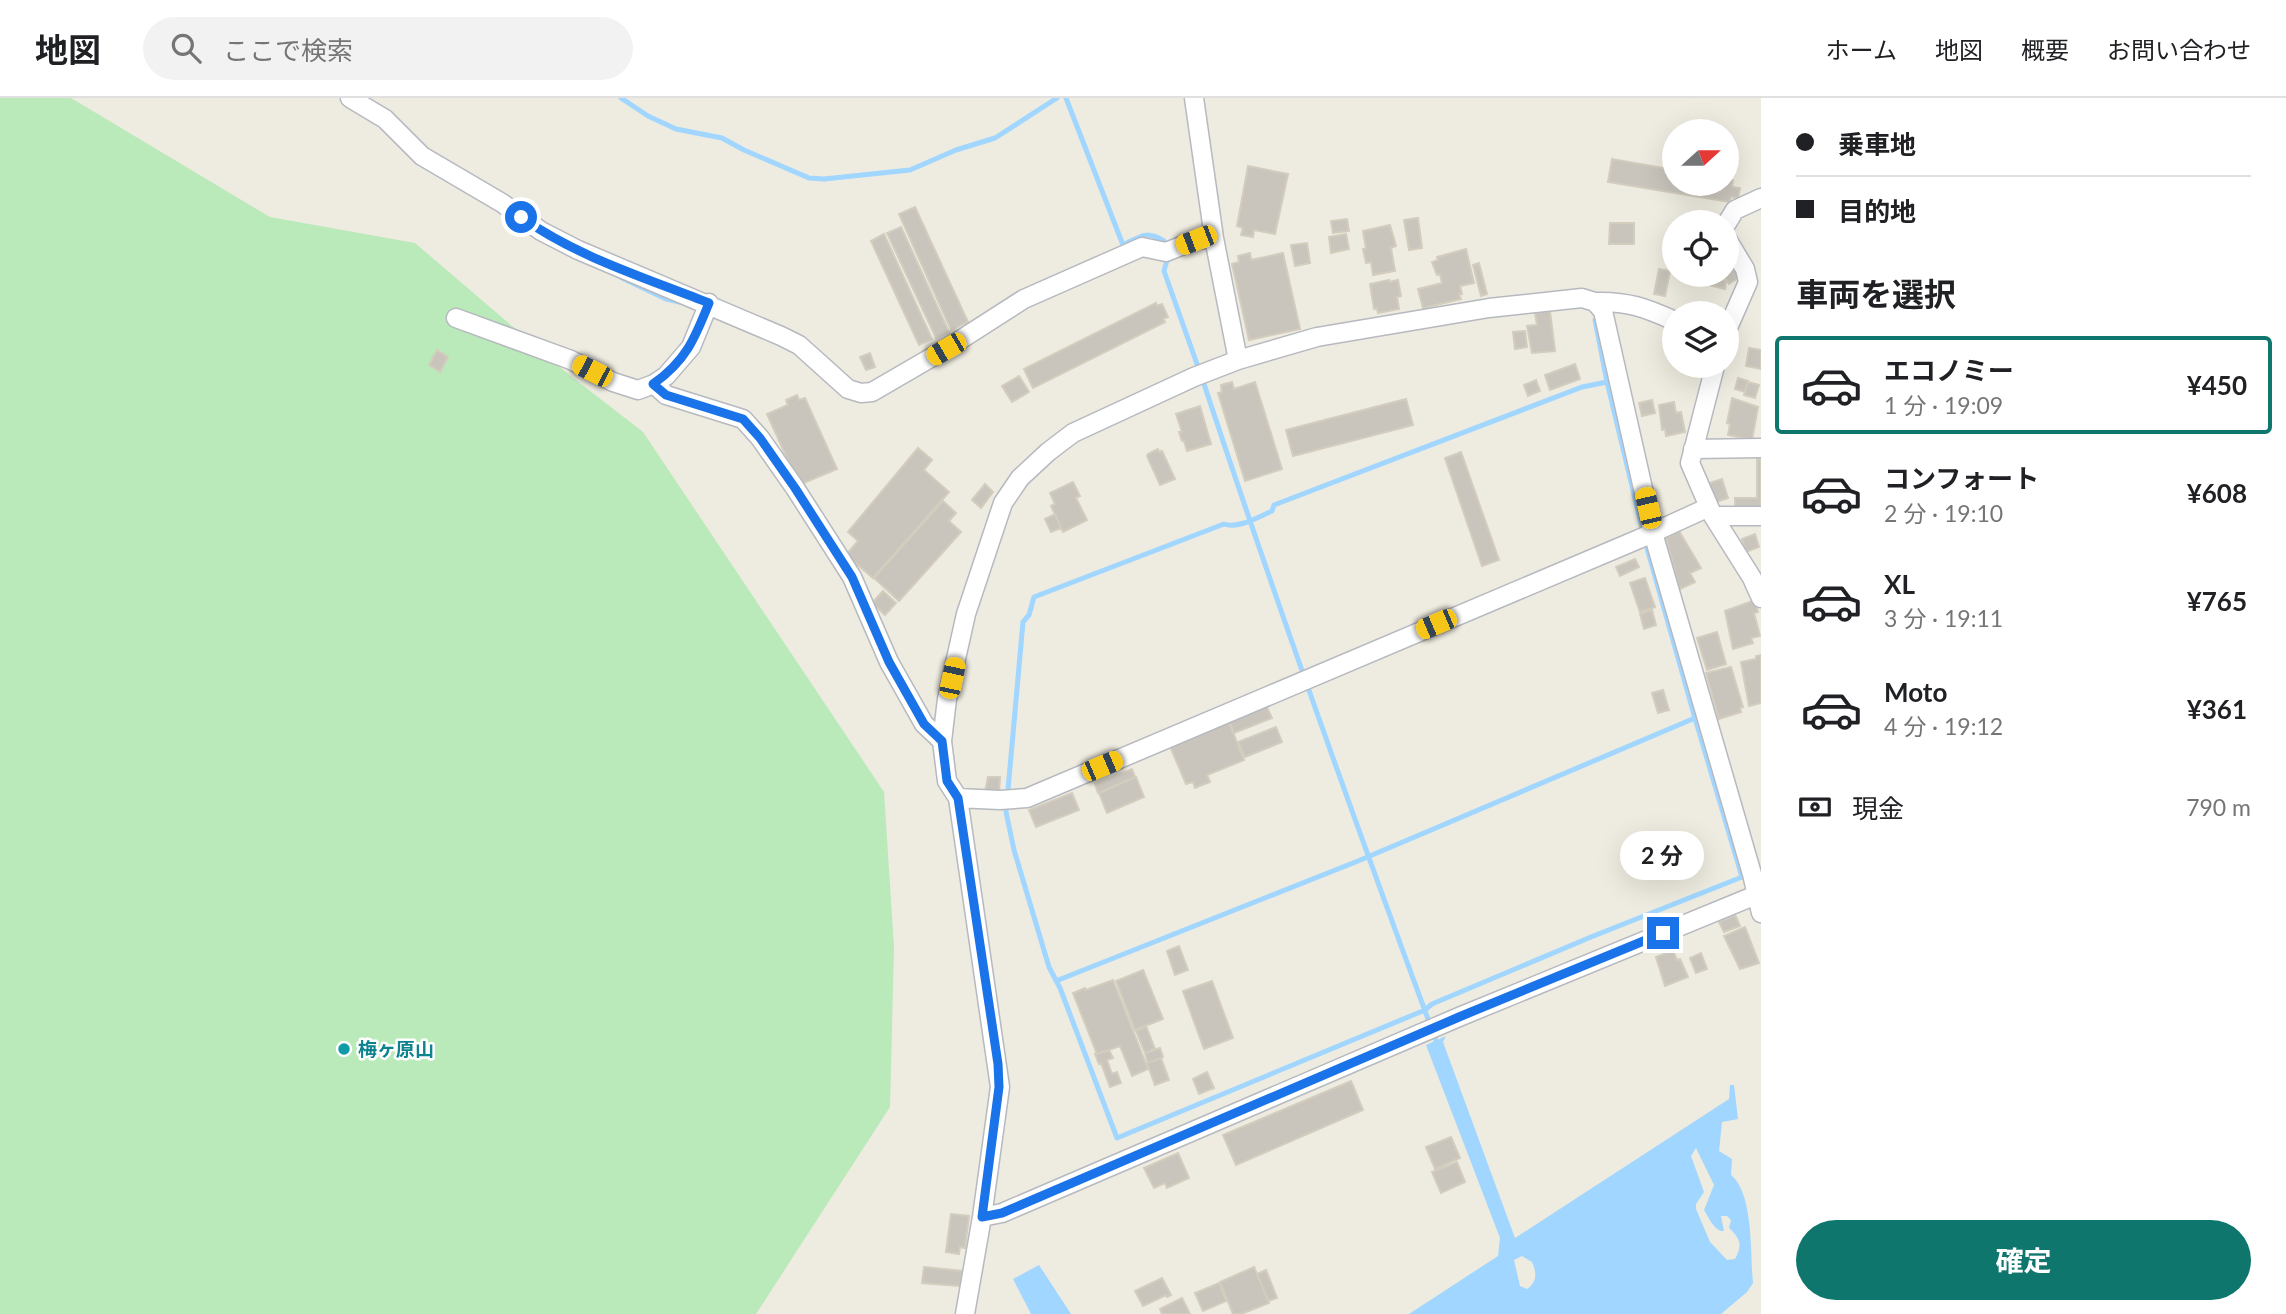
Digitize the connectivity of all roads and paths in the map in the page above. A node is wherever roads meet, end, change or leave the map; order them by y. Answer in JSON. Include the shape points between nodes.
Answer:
{"nodes":[{"id":1,"x":350,"y":98,"type":"edge"},
{"id":2,"x":1194,"y":98,"type":"edge"},
{"id":3,"x":1761,"y":198,"type":"edge"},
{"id":4,"x":1735,"y":210,"type":"edge"},
{"id":5,"x":1214,"y":238,"type":"junction"},
{"id":6,"x":1739,"y":259,"type":"edge"},
{"id":7,"x":1595,"y":302,"type":"junction"},
{"id":8,"x":709,"y":303,"type":"junction"},
{"id":9,"x":1739,"y":303,"type":"edge"},
{"id":10,"x":1662,"y":315,"type":"edge"},
{"id":11,"x":456,"y":318,"type":"dead end"},
{"id":12,"x":1238,"y":360,"type":"junction"},
{"id":13,"x":1712,"y":378,"type":"edge"},
{"id":14,"x":653,"y":384,"type":"junction"},
{"id":15,"x":1761,"y":448,"type":"edge"},
{"id":16,"x":1693,"y":449,"type":"junction"},
{"id":17,"x":1711,"y":512,"type":"junction"},
{"id":18,"x":1761,"y":516,"type":"edge"},
{"id":19,"x":1647,"y":536,"type":"junction"},
{"id":20,"x":1761,"y":598,"type":"edge"},
{"id":21,"x":942,"y":741,"type":"junction"},
{"id":22,"x":958,"y":798,"type":"junction"},
{"id":23,"x":1759,"y":894,"type":"edge"},
{"id":24,"x":1761,"y":913,"type":"edge"},
{"id":25,"x":982,"y":1217,"type":"junction"},
{"id":26,"x":965,"y":1314,"type":"edge"}],
"edges":[{"from":1,"to":8,"type":"street","via":[[386,119],[422,156],[502,202],[541,231]]},
{"from":2,"to":5,"type":"street"},
{"from":3,"to":4,"type":"street"},
{"from":5,"to":8,"type":"street","via":[[1166,252],[1142,247],[1036,294],[872,392],[848,389],[799,345]]},
{"from":5,"to":12,"type":"street"},
{"from":6,"to":9,"type":"street","via":[[1748,282]]},
{"from":7,"to":10,"type":"street","via":[[1639,305]]},
{"from":7,"to":12,"type":"street","via":[[1581,298],[1503,306],[1359,329]]},
{"from":7,"to":19,"type":"street","via":[[1603,311]]},
{"from":8,"to":14,"type":"street","via":[[691,347]]},
{"from":11,"to":14,"type":"street","via":[[571,360],[614,382],[638,390]]},
{"from":12,"to":21,"type":"street","via":[[1073,433],[1020,478],[1003,503],[966,614]]},
{"from":13,"to":16,"type":"street"},
{"from":14,"to":21,"type":"street","via":[[666,395],[743,419],[760,438],[852,577],[889,662],[924,724]]},
{"from":15,"to":16,"type":"street"},
{"from":16,"to":17,"type":"street","via":[[1690,463]]},
{"from":17,"to":18,"type":"street"},
{"from":17,"to":19,"type":"street"},
{"from":17,"to":20,"type":"street"},
{"from":19,"to":22,"type":"street","via":[[1027,798]]},
{"from":19,"to":23,"type":"street"},
{"from":21,"to":22,"type":"street","via":[[947,781]]},
{"from":22,"to":25,"type":"street","via":[[998,1064]]},
{"from":23,"to":24,"type":"street"},
{"from":23,"to":25,"type":"street","via":[[1002,1213]]},
{"from":25,"to":26,"type":"street"}]}
